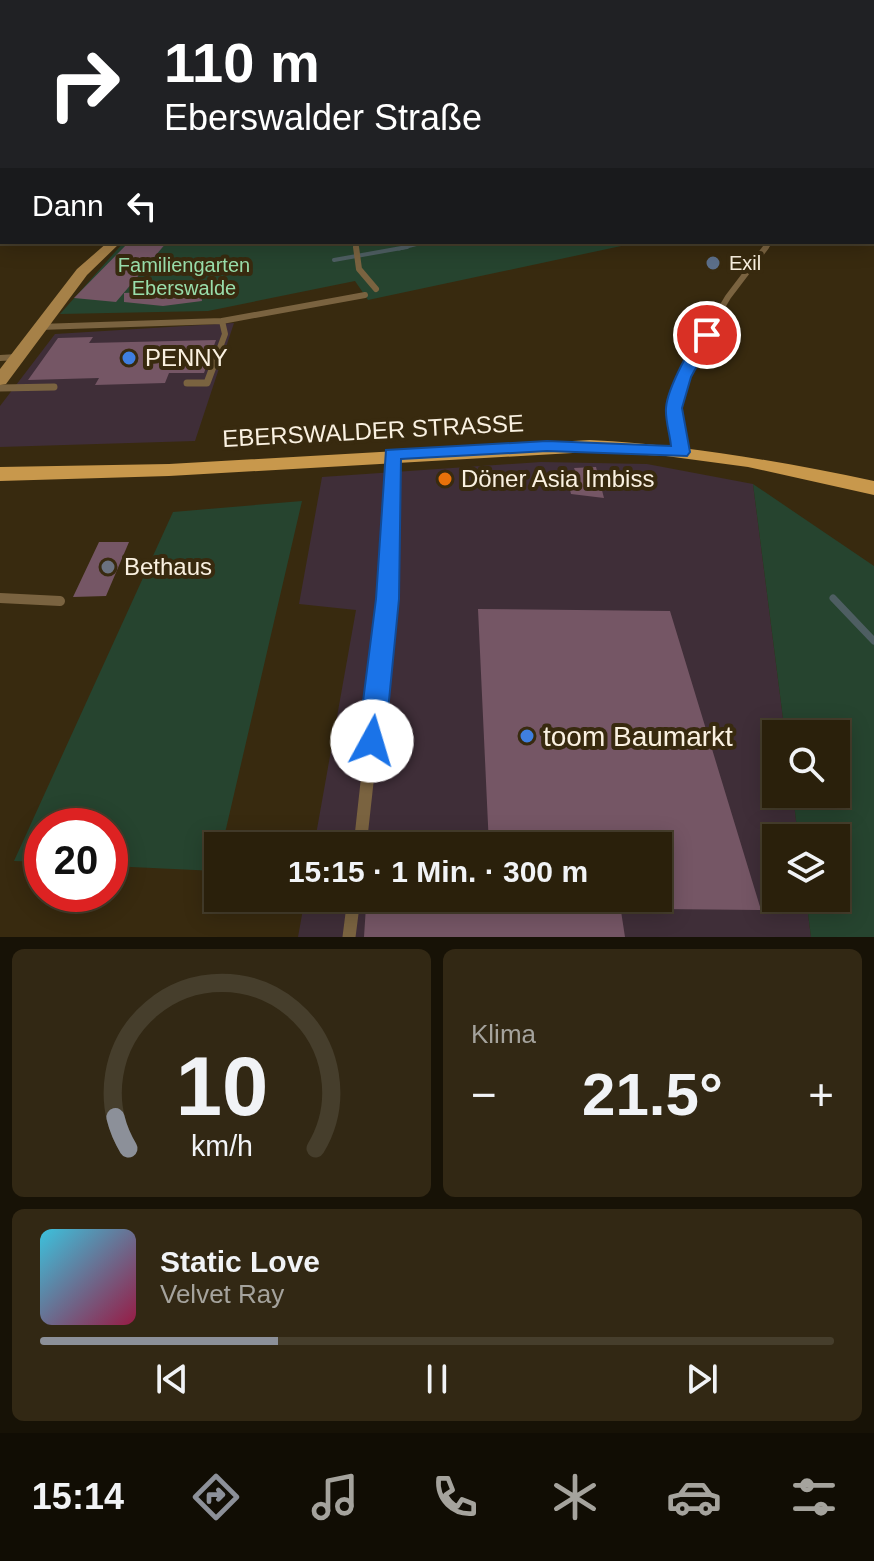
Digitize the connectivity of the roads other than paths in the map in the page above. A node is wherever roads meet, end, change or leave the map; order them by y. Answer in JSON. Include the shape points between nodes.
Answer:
{"nodes":[{"id":1,"x":113,"y":244,"type":"edge"},
{"id":2,"x":355,"y":244,"type":"edge"},
{"id":3,"x":769,"y":244,"type":"edge"},
{"id":4,"x":376,"y":289,"type":"dead end"},
{"id":5,"x":365,"y":295,"type":"dead end"},
{"id":6,"x":222,"y":321,"type":"junction"},
{"id":7,"x":38,"y":327,"type":"junction"},
{"id":8,"x":8,"y":357,"type":"edge"},
{"id":9,"x":0,"y":380,"type":"edge"},
{"id":10,"x":187,"y":383,"type":"dead end"},
{"id":11,"x":54,"y":387,"type":"dead end"},
{"id":12,"x":0,"y":388,"type":"edge"},
{"id":13,"x":681,"y":452,"type":"junction"},
{"id":14,"x":393,"y":454,"type":"junction"},
{"id":15,"x":0,"y":474,"type":"edge"},
{"id":16,"x":874,"y":488,"type":"edge"},
{"id":17,"x":0,"y":598,"type":"edge"},
{"id":18,"x":60,"y":601,"type":"dead end"},
{"id":19,"x":362,"y":832,"type":"edge"},
{"id":20,"x":352,"y":912,"type":"edge"},
{"id":21,"x":349,"y":937,"type":"edge"}],
"edges":[{"from":1,"to":7,"type":"main road","via":[[82,272]]},
{"from":2,"to":4,"type":"lane","via":[[357,262]]},
{"from":3,"to":13,"type":"lane","via":[[747,267],[683,377],[674,408]]},
{"from":5,"to":6,"type":"lane"},
{"from":6,"to":7,"type":"lane"},
{"from":6,"to":10,"type":"lane","via":[[225,334],[207,383]]},
{"from":7,"to":8,"type":"main road"},
{"from":8,"to":9,"type":"main road"},
{"from":11,"to":12,"type":"lane"},
{"from":13,"to":14,"type":"main road","name":"EBERSWALDER STRASSE","via":[[547,446]]},
{"from":13,"to":16,"type":"main road","name":"EBERSWALDER STRASSE"},
{"from":14,"to":15,"type":"main road","name":"EBERSWALDER STRASSE","via":[[169,470]]},
{"from":14,"to":19,"type":"lane","via":[[387,599]]},
{"from":17,"to":18,"type":"lane"},
{"from":20,"to":21,"type":"lane"}]}
